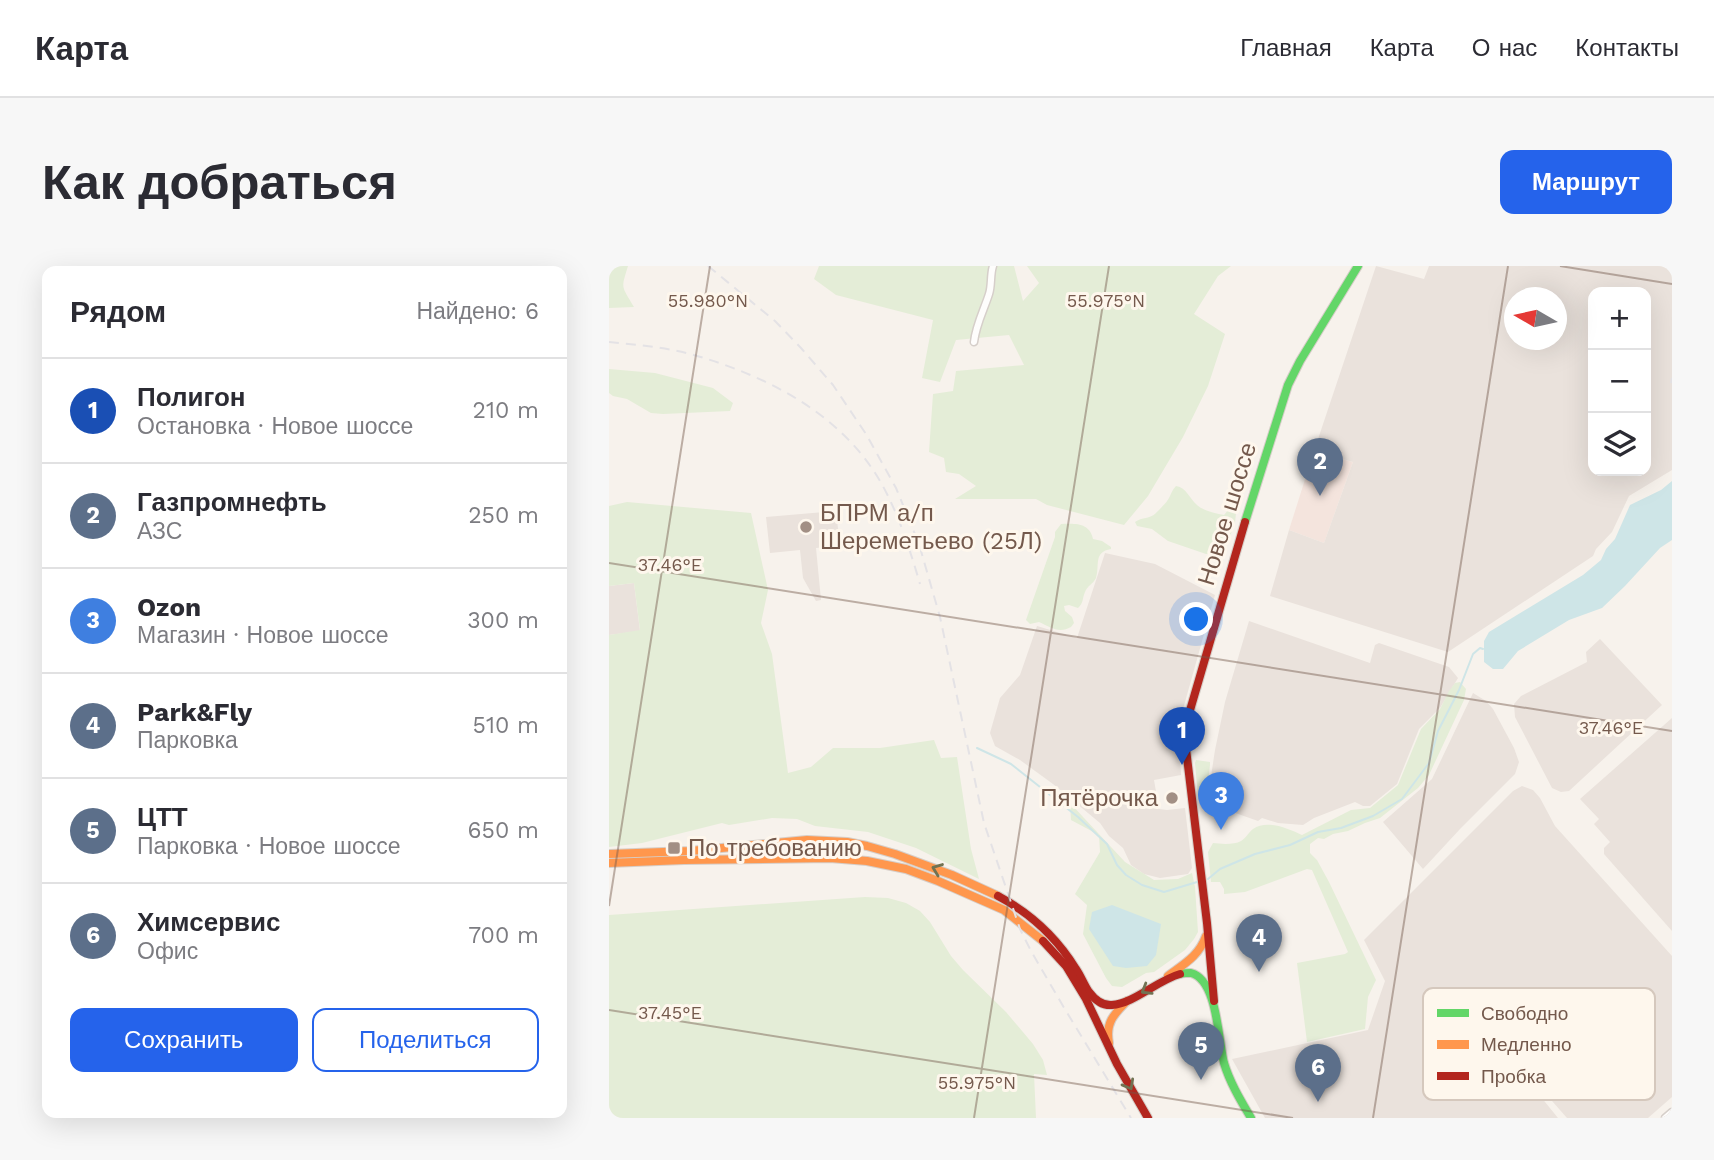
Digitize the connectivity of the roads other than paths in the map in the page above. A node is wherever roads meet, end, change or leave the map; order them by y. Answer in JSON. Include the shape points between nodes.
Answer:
{"nodes":[{"id":1,"x":993,"y":266,"type":"edge"},
{"id":2,"x":1358,"y":266,"type":"edge"},
{"id":3,"x":974,"y":342,"type":"dead end"},
{"id":4,"x":609,"y":854,"type":"edge"},
{"id":5,"x":609,"y":863,"type":"edge"},
{"id":6,"x":1207,"y":923,"type":"junction"},
{"id":7,"x":1165,"y":978,"type":"junction"},
{"id":8,"x":1127,"y":1001,"type":"junction"},
{"id":9,"x":1215,"y":1011,"type":"junction"},
{"id":10,"x":1112,"y":1050,"type":"junction"},
{"id":11,"x":1672,"y":1112,"type":"edge"},
{"id":12,"x":1148,"y":1118,"type":"edge"},
{"id":13,"x":1251,"y":1118,"type":"edge"},
{"id":14,"x":1665,"y":1118,"type":"edge"}],
"edges":[{"from":1,"to":3,"type":"street"},
{"from":2,"to":6,"type":"main road","name":"Новое шоссе","via":[[1288,385],[1189,709],[1186,749]]},
{"from":8,"to":4,"type":"main road","one_way":true,"via":[[1115,1006],[1099,1003],[1050,934],[1021,910],[943,871],[875,848],[807,841]]},
{"from":5,"to":10,"type":"main road","via":[[850,859],[885,863],[938,881],[1004,910],[1052,949],[1078,985]]},
{"from":6,"to":7,"type":"main road","via":[[1198,954]]},
{"from":6,"to":9,"type":"main road","name":"Новое шоссе"},
{"from":7,"to":8,"type":"main road","one_way":true},
{"from":7,"to":9,"type":"main road","via":[[1190,974],[1202,979]]},
{"from":8,"to":10,"type":"main road","via":[[1108,1024]]},
{"from":9,"to":13,"type":"main road","name":"Новое шоссе","via":[[1225,1066]]},
{"from":10,"to":12,"type":"main road","one_way":true},
{"from":11,"to":14,"type":"street"}]}
